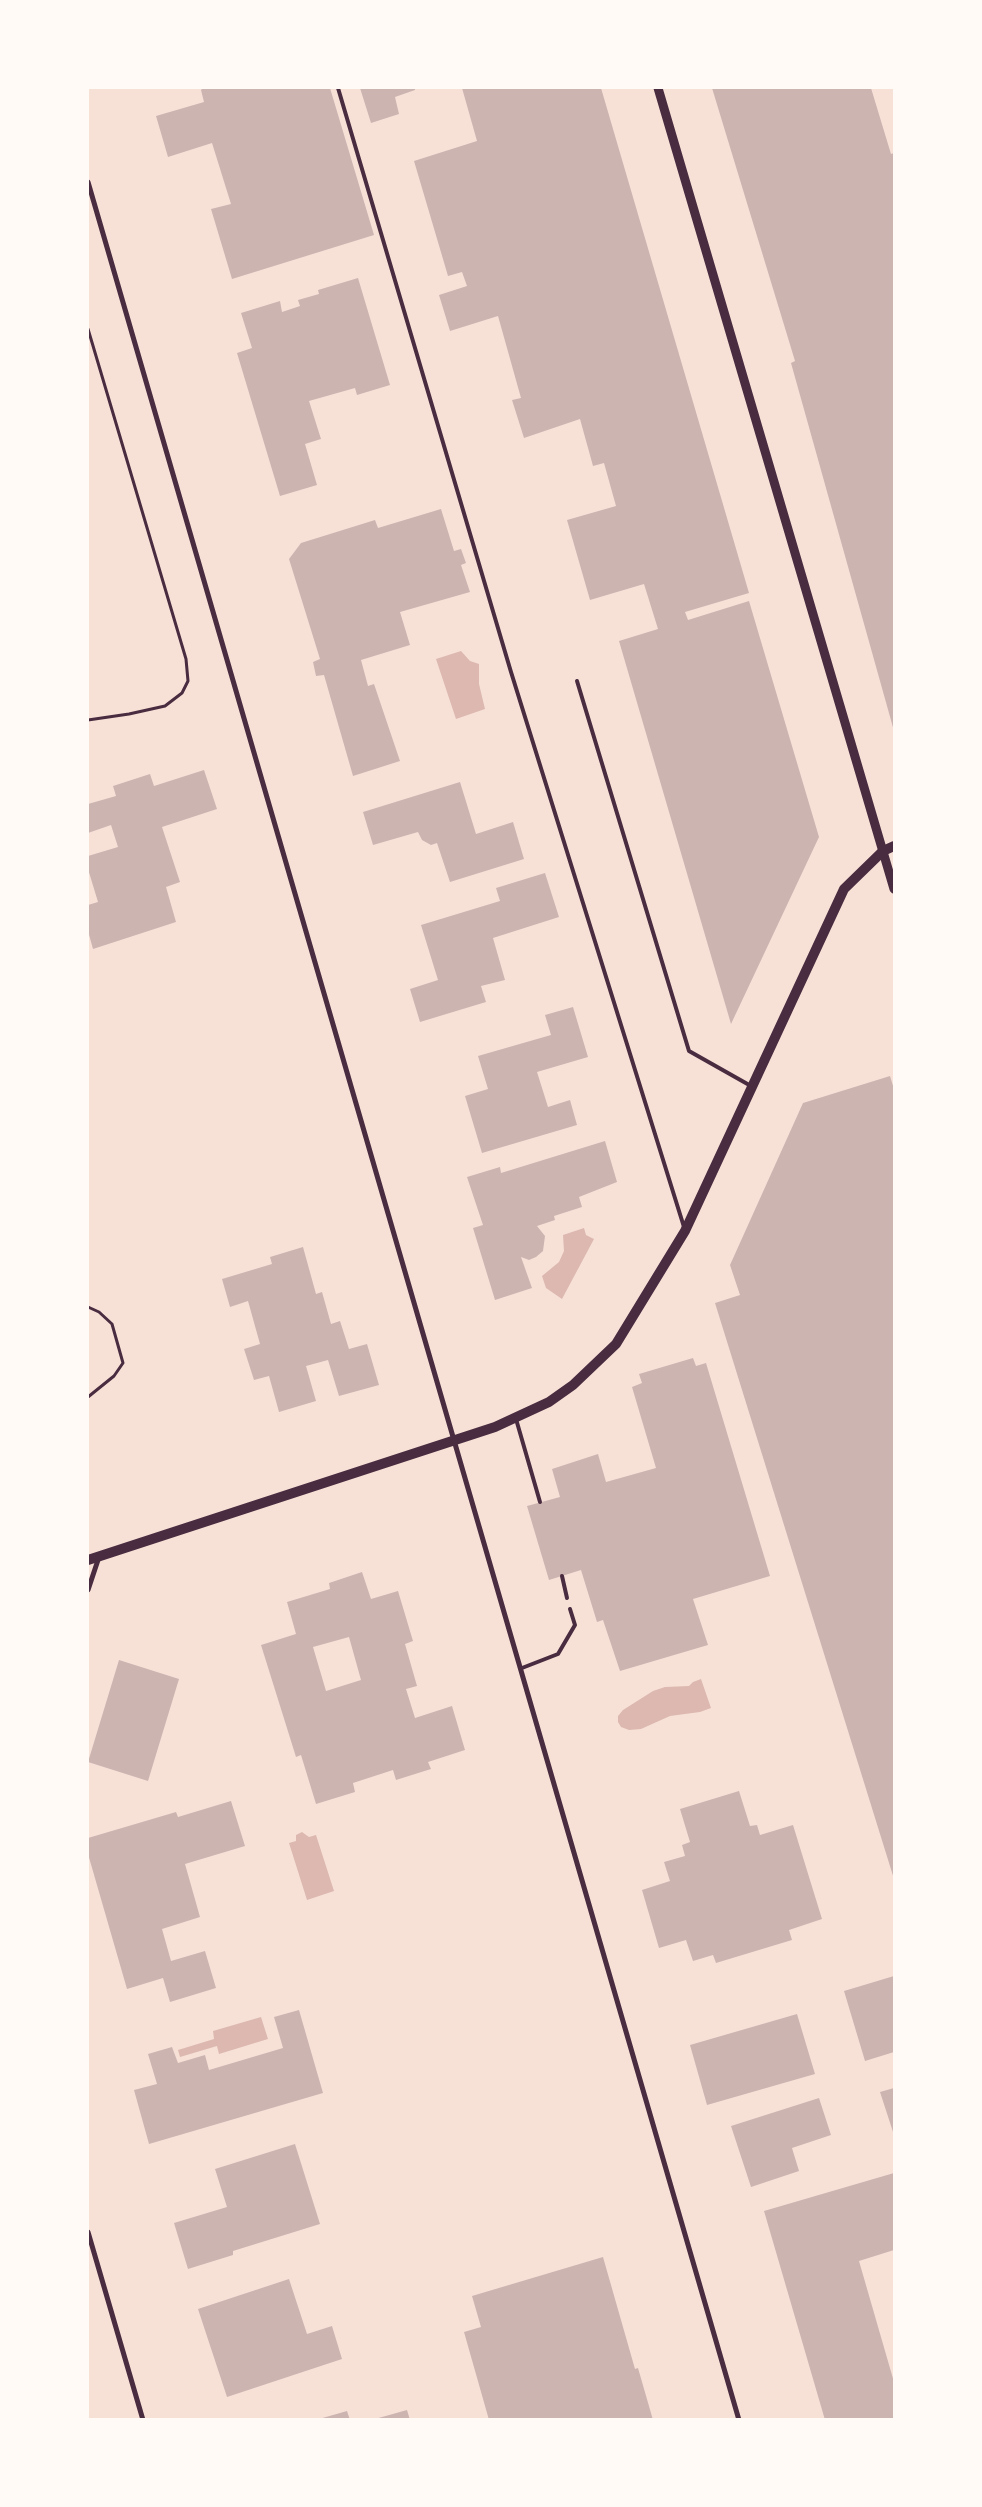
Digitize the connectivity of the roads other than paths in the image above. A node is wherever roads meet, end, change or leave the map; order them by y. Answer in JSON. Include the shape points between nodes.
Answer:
{"nodes":[{"id":1,"x":338,"y":88,"type":"edge"},
{"id":2,"x":658,"y":88,"type":"edge"},
{"id":3,"x":88,"y":182,"type":"edge"},
{"id":4,"x":577,"y":681,"type":"dead end"},
{"id":5,"x":894,"y":846,"type":"edge"},
{"id":6,"x":884,"y":852,"type":"junction"},
{"id":7,"x":894,"y":889,"type":"edge"},
{"id":8,"x":751,"y":1086,"type":"junction"},
{"id":9,"x":685,"y":1231,"type":"junction"},
{"id":10,"x":516,"y":1419,"type":"junction"},
{"id":11,"x":455,"y":1439,"type":"junction"},
{"id":12,"x":540,"y":1502,"type":"dead end"},
{"id":13,"x":100,"y":1556,"type":"junction"},
{"id":14,"x":88,"y":1560,"type":"edge"},
{"id":15,"x":562,"y":1576,"type":"dead end"},
{"id":16,"x":88,"y":1590,"type":"edge"},
{"id":17,"x":567,"y":1598,"type":"dead end"},
{"id":18,"x":570,"y":1609,"type":"dead end"},
{"id":19,"x":522,"y":1668,"type":"junction"},
{"id":20,"x":88,"y":2232,"type":"edge"},
{"id":21,"x":142,"y":2420,"type":"edge"},
{"id":22,"x":739,"y":2420,"type":"edge"}],
"edges":[{"from":1,"to":9,"type":"lane","via":[[511,672]]},
{"from":2,"to":6,"type":"street"},
{"from":3,"to":11,"type":"street"},
{"from":4,"to":8,"type":"lane","via":[[689,1051]]},
{"from":5,"to":6,"type":"main road"},
{"from":6,"to":7,"type":"street"},
{"from":6,"to":8,"type":"main road","via":[[844,888]]},
{"from":8,"to":9,"type":"main road"},
{"from":9,"to":10,"type":"main road","via":[[616,1344],[573,1385]]},
{"from":10,"to":11,"type":"main road"},
{"from":10,"to":12,"type":"lane"},
{"from":11,"to":13,"type":"main road"},
{"from":11,"to":19,"type":"street"},
{"from":13,"to":14,"type":"main road"},
{"from":13,"to":16,"type":"street"},
{"from":15,"to":17,"type":"lane"},
{"from":18,"to":19,"type":"lane","via":[[575,1625],[558,1654]]},
{"from":19,"to":22,"type":"street"},
{"from":20,"to":21,"type":"street"}]}
